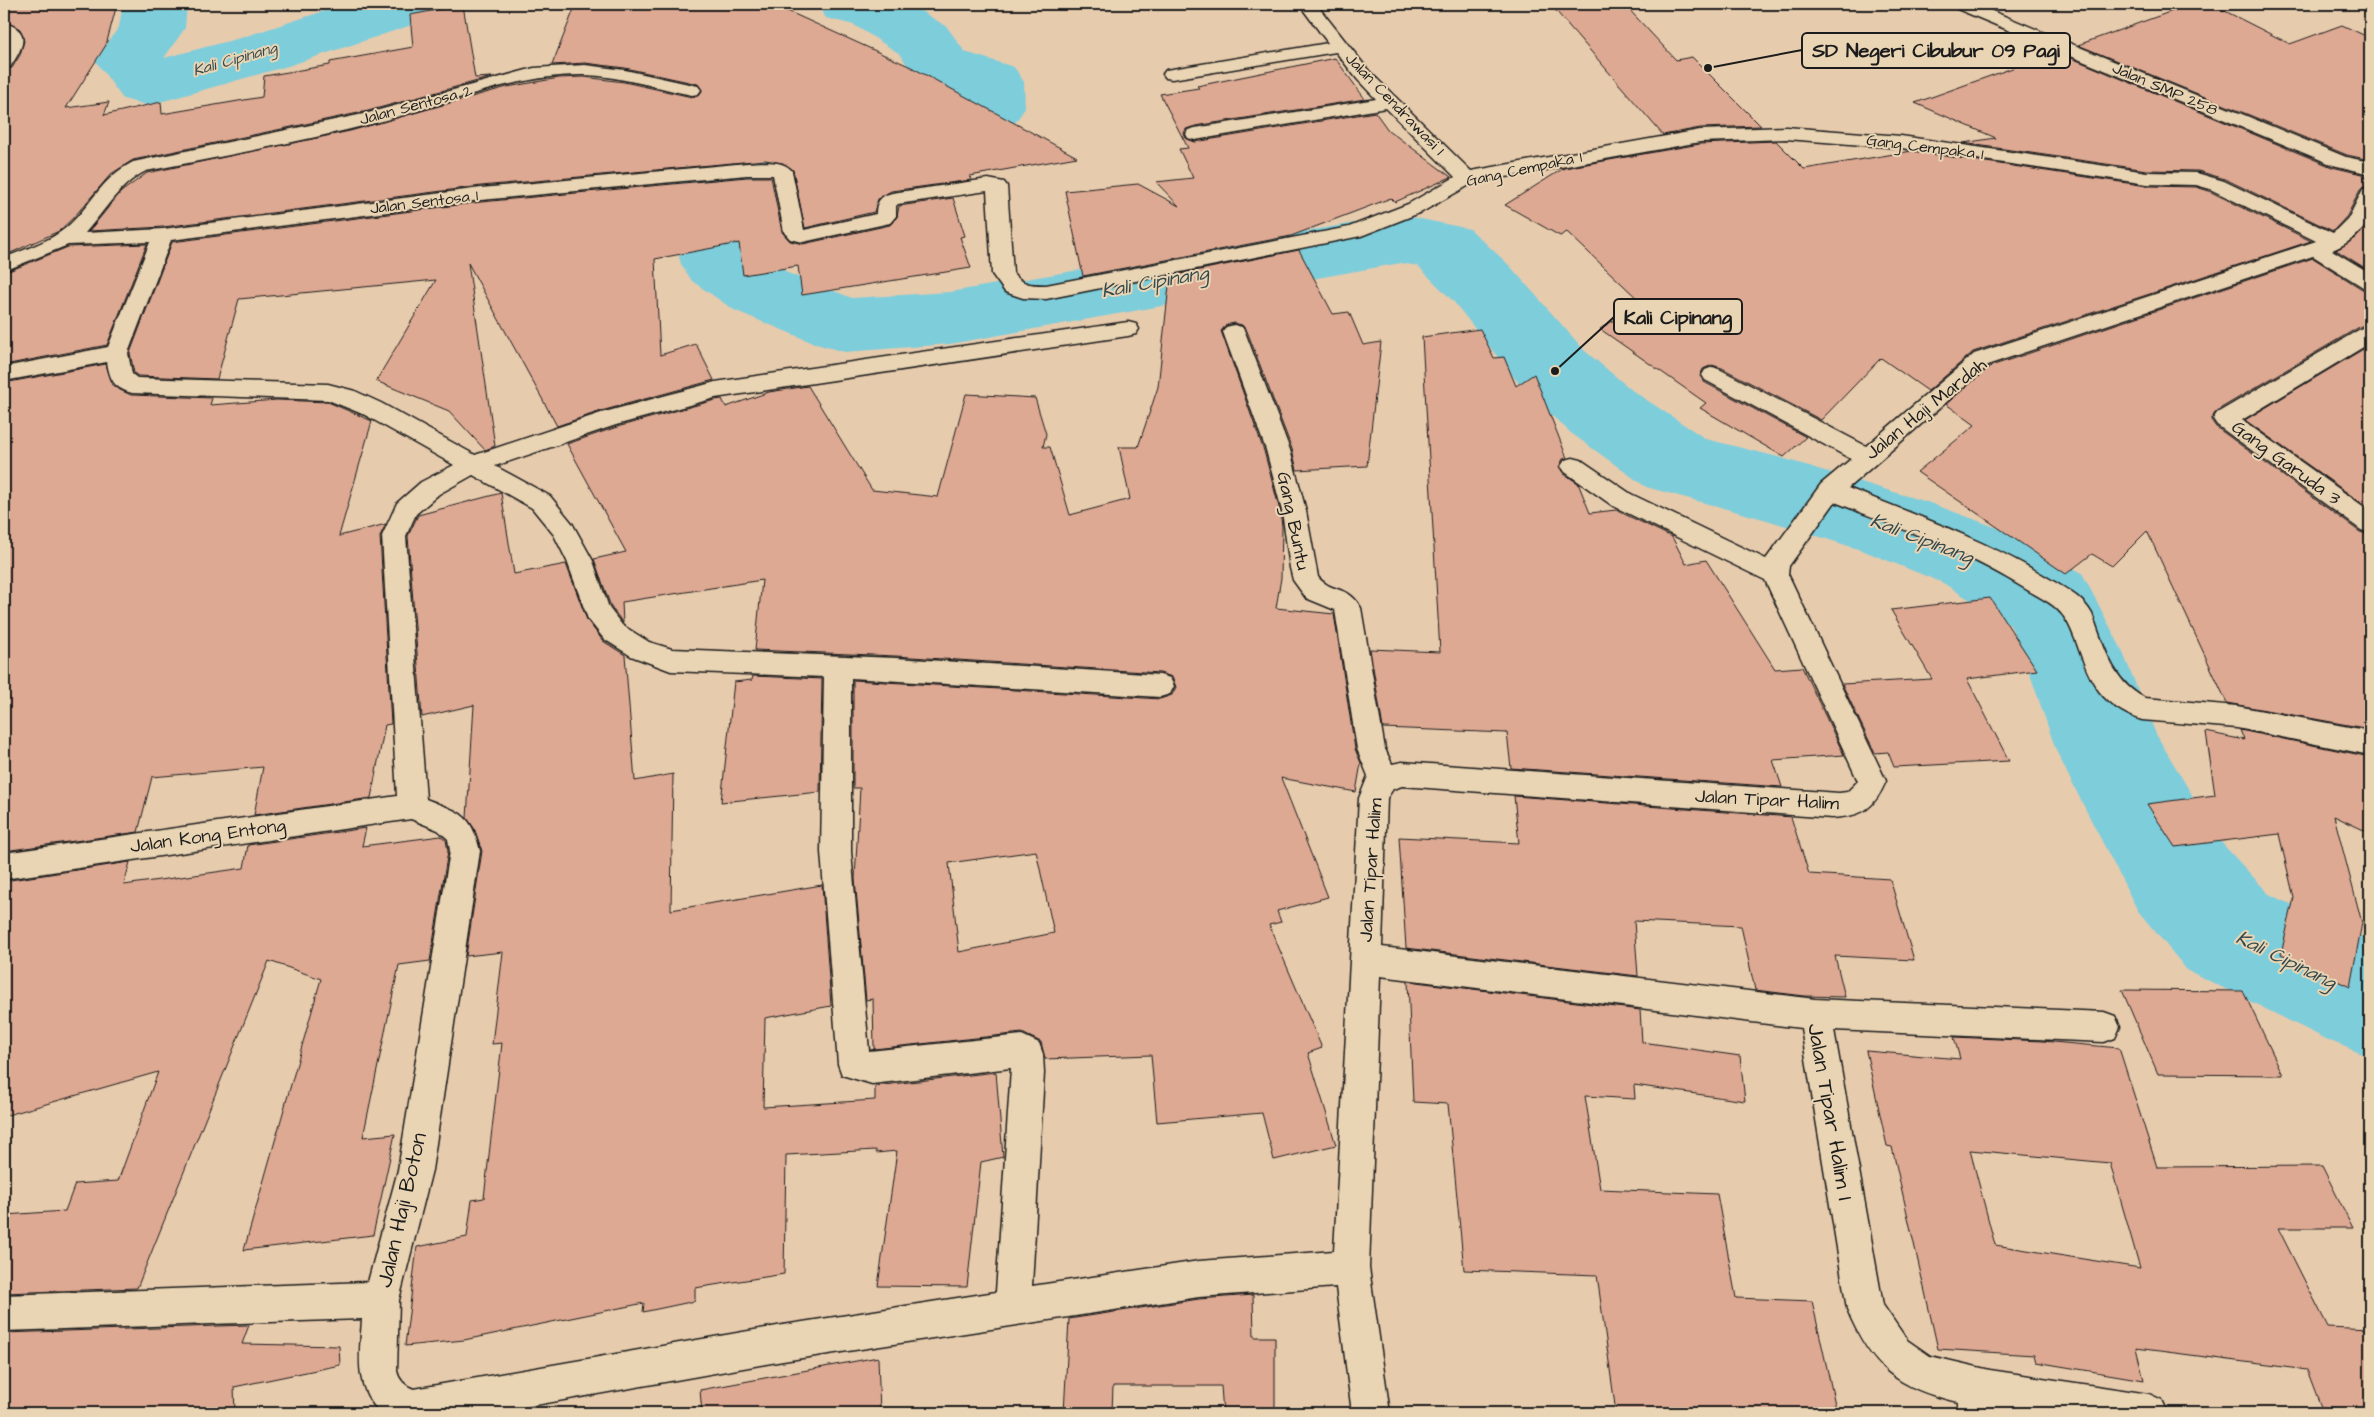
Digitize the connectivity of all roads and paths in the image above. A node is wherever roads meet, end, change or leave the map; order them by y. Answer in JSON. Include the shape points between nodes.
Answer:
{"nodes":[{"id":1,"x":1307,"y":4,"type":"edge"},
{"id":2,"x":1961,"y":4,"type":"edge"},
{"id":3,"x":4,"y":28,"type":"edge"},
{"id":4,"x":1340,"y":46,"type":"junction"},
{"id":5,"x":4,"y":63,"type":"edge"},
{"id":6,"x":1172,"y":74,"type":"dead end"},
{"id":7,"x":692,"y":90,"type":"dead end"},
{"id":8,"x":1390,"y":102,"type":"junction"},
{"id":9,"x":1195,"y":134,"type":"dead end"},
{"id":10,"x":2370,"y":168,"type":"edge"},
{"id":11,"x":782,"y":171,"type":"joint"},
{"id":12,"x":1467,"y":178,"type":"junction"},
{"id":13,"x":2368,"y":205,"type":"edge"},
{"id":14,"x":163,"y":235,"type":"junction"},
{"id":15,"x":66,"y":238,"type":"junction"},
{"id":16,"x":2325,"y":245,"type":"junction"},
{"id":17,"x":4,"y":266,"type":"edge"},
{"id":18,"x":2370,"y":282,"type":"edge"},
{"id":19,"x":1128,"y":329,"type":"dead end"},
{"id":20,"x":1234,"y":332,"type":"dead end"},
{"id":21,"x":2370,"y":333,"type":"edge"},
{"id":22,"x":117,"y":354,"type":"junction"},
{"id":23,"x":4,"y":374,"type":"edge"},
{"id":24,"x":1713,"y":375,"type":"dead end"},
{"id":25,"x":1867,"y":457,"type":"junction"},
{"id":26,"x":475,"y":464,"type":"junction"},
{"id":27,"x":1573,"y":466,"type":"dead end"},
{"id":28,"x":1828,"y":492,"type":"junction"},
{"id":29,"x":2370,"y":524,"type":"edge"},
{"id":30,"x":1776,"y":569,"type":"junction"},
{"id":31,"x":838,"y":666,"type":"junction"},
{"id":32,"x":1160,"y":686,"type":"dead end"},
{"id":33,"x":2370,"y":743,"type":"edge"},
{"id":34,"x":1385,"y":777,"type":"junction"},
{"id":35,"x":412,"y":806,"type":"junction"},
{"id":36,"x":4,"y":866,"type":"edge"},
{"id":37,"x":1366,"y":960,"type":"junction"},
{"id":38,"x":1815,"y":1014,"type":"junction"},
{"id":39,"x":2104,"y":1027,"type":"dead end"},
{"id":40,"x":1351,"y":1268,"type":"junction"},
{"id":41,"x":381,"y":1300,"type":"junction"},
{"id":42,"x":1013,"y":1308,"type":"junction"},
{"id":43,"x":4,"y":1313,"type":"edge"},
{"id":44,"x":1976,"y":1400,"type":"edge"},
{"id":45,"x":1372,"y":1413,"type":"edge"},
{"id":46,"x":2149,"y":1413,"type":"edge"}],
"edges":[{"from":1,"to":4,"type":"street","name":"Jalan Cendrawasi 1"},
{"from":2,"to":10,"type":"street","name":"Jalan SMP 258","via":[[2340,161]]},
{"from":3,"to":5,"type":"street","via":[[15,41]]},
{"from":4,"to":6,"type":"street"},
{"from":4,"to":8,"type":"street","name":"Jalan Cendrawasi 1"},
{"from":7,"to":15,"type":"street","name":"Jalan Sentosa 2","via":[[585,70],[534,72],[372,118],[140,166],[112,184],[77,230]]},
{"from":8,"to":9,"type":"street"},
{"from":8,"to":12,"type":"street","name":"Jalan Cendrawasi 1"},
{"from":11,"to":12,"type":"street","name":"Gang Cempaka 1","via":[[794,232],[803,236],[883,219],[886,204],[892,199],[997,186],[1002,274],[1013,287],[1034,292],[1354,232],[1415,208]]},
{"from":11,"to":14,"type":"street","name":"Jalan Sentosa 1","via":[[770,168],[482,194]]},
{"from":12,"to":16,"type":"street","name":"Gang Cempaka 1","via":[[1700,136],[1786,133],[1901,142],[2147,178],[2196,179],[2217,185]]},
{"from":13,"to":16,"type":"street","name":"Jalan Haji Mardah","via":[[2348,234]]},
{"from":14,"to":15,"type":"street","name":"Jalan Sentosa 1"},
{"from":14,"to":22,"type":"street"},
{"from":15,"to":17,"type":"street"},
{"from":16,"to":18,"type":"street","name":"Gang Cempaka 1"},
{"from":16,"to":25,"type":"street","name":"Jalan Haji Mardah","via":[[1982,359]]},
{"from":19,"to":26,"type":"street","via":[[715,390],[609,419]]},
{"from":20,"to":34,"type":"street","name":"Gang Buntu","via":[[1278,450],[1298,531],[1306,581],[1317,594],[1338,599],[1348,608],[1372,749],[1376,765]]},
{"from":21,"to":29,"type":"street","name":"Gang Garuda 3","via":[[2225,419]]},
{"from":22,"to":23,"type":"street"},
{"from":22,"to":26,"type":"street","via":[[121,378],[132,385],[328,392],[347,397]]},
{"from":24,"to":25,"type":"street"},
{"from":25,"to":28,"type":"street","name":"Jalan Haji Mardah"},
{"from":26,"to":31,"type":"street","via":[[541,502],[563,529],[580,561],[597,612],[613,632],[640,649],[672,660]]},
{"from":26,"to":35,"type":"street","via":[[430,488],[406,509],[394,536]]},
{"from":27,"to":30,"type":"street","via":[[1622,500]]},
{"from":28,"to":30,"type":"street","name":"Jalan Haji Mardah"},
{"from":28,"to":33,"type":"street","via":[[1972,548],[2064,600],[2079,614],[2099,669],[2111,688],[2125,701],[2142,709],[2237,717]]},
{"from":30,"to":34,"type":"street","name":"Jalan Tipar Halim","via":[[1872,781],[1861,800],[1852,805],[1402,774]]},
{"from":31,"to":32,"type":"street"},
{"from":31,"to":42,"type":"street","via":[[836,852],[854,1064],[872,1068],[1022,1051],[1027,1054]]},
{"from":34,"to":37,"type":"street","name":"Jalan Tipar Halim","via":[[1378,783],[1373,798]]},
{"from":35,"to":36,"type":"street","name":"Jalan Kong Entong"},
{"from":35,"to":41,"type":"street","name":"Jalan Haji Boton","via":[[448,821],[461,832],[465,851],[415,1170]]},
{"from":37,"to":38,"type":"street","name":"Jalan Tipar Halim I"},
{"from":37,"to":40,"type":"street","name":"Jalan Tipar Halim"},
{"from":38,"to":39,"type":"street"},
{"from":38,"to":44,"type":"street","name":"Jalan Tipar Halim I","via":[[1865,1309],[1876,1331],[1895,1355]]},
{"from":40,"to":42,"type":"street","via":[[1199,1279]]},
{"from":40,"to":45,"type":"street","name":"Jalan Tipar Halim"},
{"from":41,"to":42,"type":"street","via":[[378,1371],[383,1389],[397,1403],[414,1408],[783,1343]]},
{"from":41,"to":43,"type":"street","name":"Jalan Haji Boton"},
{"from":44,"to":46,"type":"street","name":"Jalan Tipar Halim I"}]}
